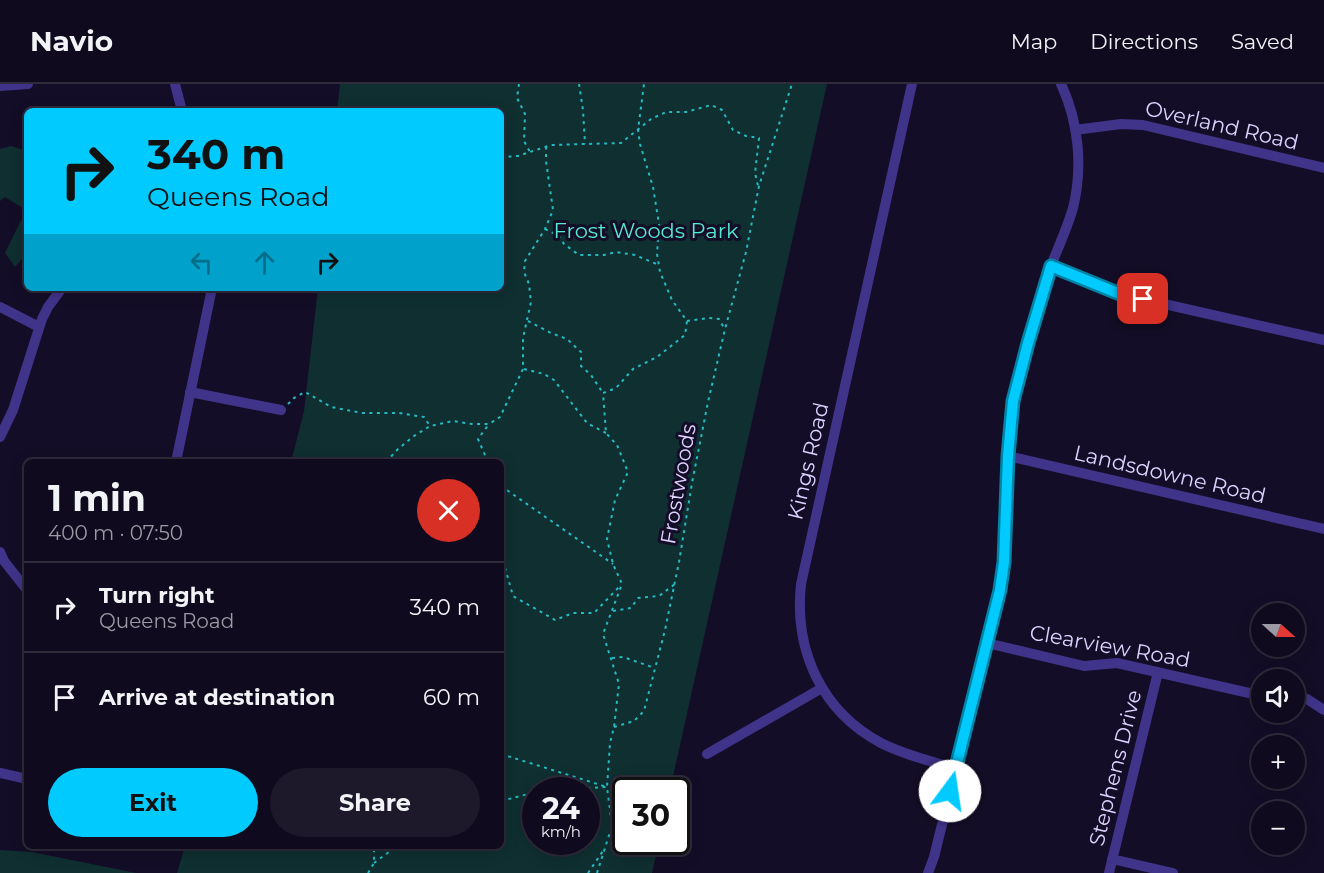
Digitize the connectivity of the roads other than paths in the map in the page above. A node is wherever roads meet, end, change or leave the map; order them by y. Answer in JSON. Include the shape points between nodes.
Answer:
{"nodes":[{"id":1,"x":28,"y":84,"type":"edge"},
{"id":2,"x":175,"y":84,"type":"edge"},
{"id":3,"x":912,"y":84,"type":"edge"},
{"id":4,"x":1060,"y":84,"type":"edge"},
{"id":5,"x":0,"y":86,"type":"edge"},
{"id":6,"x":181,"y":108,"type":"edge"},
{"id":7,"x":1075,"y":130,"type":"junction"},
{"id":8,"x":1324,"y":168,"type":"edge"},
{"id":9,"x":1051,"y":266,"type":"junction"},
{"id":10,"x":60,"y":291,"type":"edge"},
{"id":11,"x":211,"y":291,"type":"edge"},
{"id":12,"x":0,"y":307,"type":"edge"},
{"id":13,"x":39,"y":327,"type":"junction"},
{"id":14,"x":1324,"y":340,"type":"edge"},
{"id":15,"x":190,"y":392,"type":"junction"},
{"id":16,"x":281,"y":410,"type":"road end"},
{"id":17,"x":0,"y":437,"type":"edge"},
{"id":18,"x":1008,"y":456,"type":"junction"},
{"id":19,"x":177,"y":459,"type":"edge"},
{"id":20,"x":1324,"y":529,"type":"edge"},
{"id":21,"x":0,"y":552,"type":"edge"},
{"id":22,"x":24,"y":586,"type":"edge"},
{"id":23,"x":987,"y":644,"type":"junction"},
{"id":24,"x":1158,"y":672,"type":"junction"},
{"id":25,"x":822,"y":688,"type":"junction"},
{"id":26,"x":1251,"y":693,"type":"edge"},
{"id":27,"x":1305,"y":699,"type":"edge"},
{"id":28,"x":1324,"y":710,"type":"edge"},
{"id":29,"x":707,"y":754,"type":"dead end"},
{"id":30,"x":956,"y":769,"type":"junction"},
{"id":31,"x":0,"y":773,"type":"edge"},
{"id":32,"x":24,"y":778,"type":"edge"},
{"id":33,"x":1112,"y":859,"type":"junction"},
{"id":34,"x":928,"y":873,"type":"edge"},
{"id":35,"x":1109,"y":873,"type":"edge"},
{"id":36,"x":1173,"y":873,"type":"edge"}],
"edges":[{"from":1,"to":5,"type":"street"},
{"from":2,"to":6,"type":"street"},
{"from":3,"to":25,"type":"street","name":"Kings Road","via":[[801,584],[801,632]]},
{"from":4,"to":7,"type":"street"},
{"from":7,"to":8,"type":"street","name":"Overland Road","via":[[1143,125]]},
{"from":7,"to":9,"type":"street","via":[[1077,188]]},
{"from":9,"to":14,"type":"street","via":[[1120,294]]},
{"from":9,"to":18,"type":"street","via":[[1013,401]]},
{"from":10,"to":13,"type":"street"},
{"from":11,"to":15,"type":"street"},
{"from":12,"to":13,"type":"street"},
{"from":13,"to":17,"type":"street","via":[[13,410]]},
{"from":15,"to":16,"type":"street"},
{"from":15,"to":19,"type":"street"},
{"from":18,"to":20,"type":"street","name":"Landsdowne Road"},
{"from":18,"to":23,"type":"street","via":[[1004,562]]},
{"from":21,"to":22,"type":"street"},
{"from":23,"to":24,"type":"street","name":"Clearview Road","via":[[1084,666],[1117,663]]},
{"from":23,"to":30,"type":"street"},
{"from":24,"to":26,"type":"street","name":"Clearview Road"},
{"from":24,"to":33,"type":"street","name":"Stephens Drive"},
{"from":25,"to":29,"type":"street"},
{"from":25,"to":30,"type":"street","name":"Kings Road","via":[[844,716],[869,736]]},
{"from":27,"to":28,"type":"street"},
{"from":30,"to":34,"type":"street"},
{"from":31,"to":32,"type":"street"},
{"from":33,"to":35,"type":"street","name":"Stephens Drive"},
{"from":33,"to":36,"type":"street"}]}
